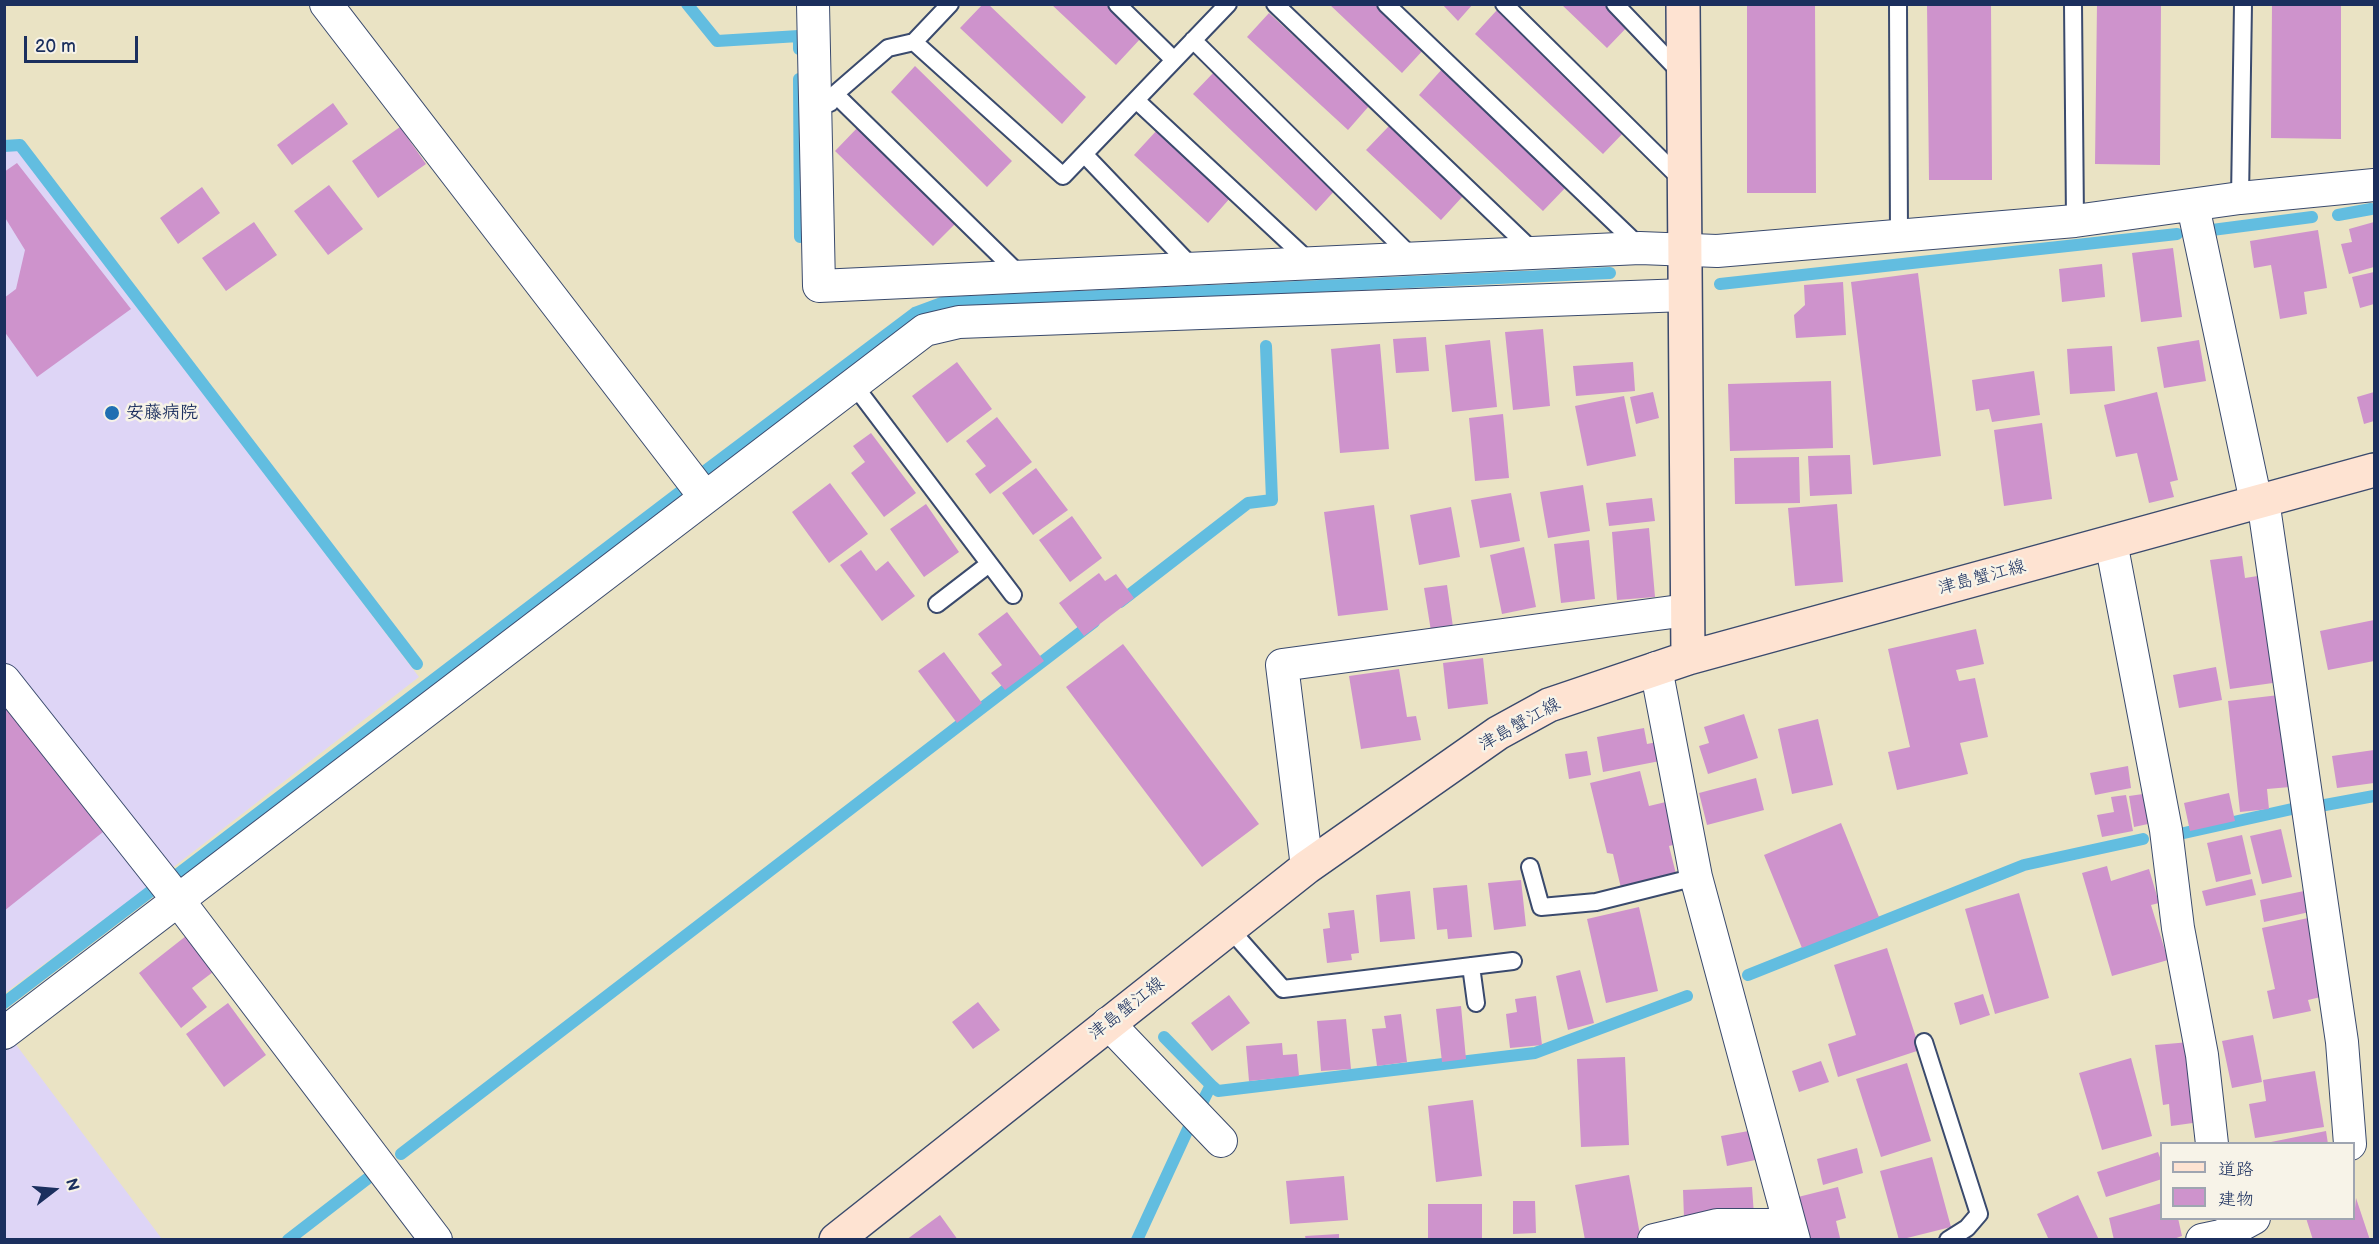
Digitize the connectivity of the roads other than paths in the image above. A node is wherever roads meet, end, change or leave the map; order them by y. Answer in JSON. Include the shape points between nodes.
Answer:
{"nodes":[{"id":1,"x":326,"y":4,"type":"edge"},
{"id":2,"x":813,"y":4,"type":"edge"},
{"id":3,"x":1117,"y":4,"type":"edge"},
{"id":4,"x":1228,"y":4,"type":"edge"},
{"id":5,"x":1275,"y":4,"type":"edge"},
{"id":6,"x":1386,"y":4,"type":"edge"},
{"id":7,"x":1504,"y":4,"type":"edge"},
{"id":8,"x":1615,"y":4,"type":"edge"},
{"id":9,"x":1683,"y":4,"type":"edge"},
{"id":10,"x":1898,"y":4,"type":"edge"},
{"id":11,"x":2073,"y":4,"type":"edge"},
{"id":12,"x":2243,"y":4,"type":"edge"},
{"id":13,"x":944,"y":6,"type":"edge"},
{"id":14,"x":1194,"y":40,"type":"junction"},
{"id":15,"x":914,"y":42,"type":"junction"},
{"id":16,"x":1174,"y":60,"type":"junction"},
{"id":17,"x":1683,"y":76,"type":"junction"},
{"id":18,"x":835,"y":94,"type":"junction"},
{"id":19,"x":1136,"y":100,"type":"junction"},
{"id":20,"x":815,"y":129,"type":"junction"},
{"id":21,"x":1084,"y":154,"type":"junction"},
{"id":22,"x":1684,"y":181,"type":"junction"},
{"id":23,"x":2374,"y":185,"type":"edge"},
{"id":24,"x":2240,"y":198,"type":"junction"},
{"id":25,"x":2193,"y":206,"type":"junction"},
{"id":26,"x":2075,"y":221,"type":"junction"},
{"id":27,"x":1899,"y":237,"type":"junction"},
{"id":28,"x":1640,"y":248,"type":"junction"},
{"id":29,"x":1685,"y":248,"type":"junction"},
{"id":30,"x":1534,"y":252,"type":"junction"},
{"id":31,"x":1413,"y":258,"type":"junction"},
{"id":32,"x":1312,"y":264,"type":"junction"},
{"id":33,"x":1193,"y":268,"type":"junction"},
{"id":34,"x":1022,"y":277,"type":"junction"},
{"id":35,"x":1685,"y":295,"type":"junction"},
{"id":36,"x":854,"y":385,"type":"junction"},
{"id":37,"x":2374,"y":470,"type":"edge"},
{"id":38,"x":705,"y":497,"type":"junction"},
{"id":39,"x":2260,"y":501,"type":"junction"},
{"id":40,"x":2111,"y":542,"type":"junction"},
{"id":41,"x":989,"y":564,"type":"junction"},
{"id":42,"x":1013,"y":595,"type":"dead end"},
{"id":43,"x":937,"y":604,"type":"dead end"},
{"id":44,"x":1687,"y":610,"type":"junction"},
{"id":45,"x":1688,"y":658,"type":"junction"},
{"id":46,"x":1656,"y":668,"type":"junction"},
{"id":47,"x":4,"y":680,"type":"edge"},
{"id":48,"x":1307,"y":867,"type":"junction"},
{"id":49,"x":1530,"y":867,"type":"dead end"},
{"id":50,"x":1696,"y":878,"type":"junction"},
{"id":51,"x":178,"y":900,"type":"junction"},
{"id":52,"x":1229,"y":928,"type":"junction"},
{"id":53,"x":1513,"y":961,"type":"dead end"},
{"id":54,"x":1471,"y":966,"type":"junction"},
{"id":55,"x":1476,"y":1003,"type":"dead end"},
{"id":56,"x":1108,"y":1023,"type":"junction"},
{"id":57,"x":4,"y":1033,"type":"edge"},
{"id":58,"x":1924,"y":1042,"type":"dead end"},
{"id":59,"x":1221,"y":1141,"type":"dead end"},
{"id":60,"x":2212,"y":1142,"type":"edge"},
{"id":61,"x":2350,"y":1142,"type":"edge"},
{"id":62,"x":2249,"y":1220,"type":"edge"},
{"id":63,"x":1792,"y":1232,"type":"edge"},
{"id":64,"x":2216,"y":1233,"type":"edge"},
{"id":65,"x":436,"y":1239,"type":"edge"},
{"id":66,"x":836,"y":1239,"type":"edge"},
{"id":67,"x":1654,"y":1239,"type":"edge"},
{"id":68,"x":1948,"y":1239,"type":"edge"}],
"edges":[{"from":1,"to":38,"type":"street"},
{"from":2,"to":20,"type":"street"},
{"from":3,"to":16,"type":"lane"},
{"from":4,"to":14,"type":"lane"},
{"from":5,"to":30,"type":"lane"},
{"from":6,"to":28,"type":"lane"},
{"from":7,"to":22,"type":"lane"},
{"from":8,"to":17,"type":"lane"},
{"from":9,"to":17,"type":"main road"},
{"from":10,"to":27,"type":"lane"},
{"from":11,"to":26,"type":"lane"},
{"from":12,"to":24,"type":"lane"},
{"from":13,"to":15,"type":"lane"},
{"from":14,"to":16,"type":"lane"},
{"from":14,"to":31,"type":"lane"},
{"from":15,"to":18,"type":"lane","via":[[888,48]]},
{"from":15,"to":21,"type":"lane","via":[[1063,176]]},
{"from":16,"to":19,"type":"lane"},
{"from":17,"to":22,"type":"main road"},
{"from":18,"to":20,"type":"lane"},
{"from":18,"to":34,"type":"lane"},
{"from":19,"to":21,"type":"lane"},
{"from":19,"to":32,"type":"lane"},
{"from":20,"to":34,"type":"street","via":[[819,286]]},
{"from":21,"to":33,"type":"lane"},
{"from":22,"to":29,"type":"main road"},
{"from":23,"to":24,"type":"street"},
{"from":24,"to":25,"type":"street"},
{"from":25,"to":26,"type":"street"},
{"from":25,"to":39,"type":"street"},
{"from":26,"to":27,"type":"street"},
{"from":27,"to":29,"type":"street","via":[[1717,251]]},
{"from":28,"to":29,"type":"street"},
{"from":28,"to":30,"type":"street"},
{"from":29,"to":35,"type":"main road"},
{"from":30,"to":31,"type":"street"},
{"from":31,"to":32,"type":"street"},
{"from":32,"to":33,"type":"street"},
{"from":33,"to":34,"type":"street"},
{"from":35,"to":36,"type":"street","via":[[959,322],[925,330]]},
{"from":35,"to":44,"type":"main road"},
{"from":36,"to":38,"type":"street"},
{"from":36,"to":41,"type":"lane"},
{"from":37,"to":39,"type":"main road","name":"津島蟹江線"},
{"from":38,"to":51,"type":"street"},
{"from":39,"to":40,"type":"main road","name":"津島蟹江線"},
{"from":39,"to":61,"type":"street","via":[[2343,1042]]},
{"from":40,"to":45,"type":"main road","name":"津島蟹江線"},
{"from":40,"to":60,"type":"street","via":[[2166,830]]},
{"from":41,"to":42,"type":"lane"},
{"from":41,"to":43,"type":"lane"},
{"from":44,"to":45,"type":"main road"},
{"from":44,"to":48,"type":"street","via":[[1282,665]]},
{"from":45,"to":46,"type":"main road","name":"津島蟹江線"},
{"from":46,"to":48,"type":"main road","name":"津島蟹江線","via":[[1548,705],[1425,782]]},
{"from":46,"to":50,"type":"street"},
{"from":47,"to":51,"type":"street"},
{"from":48,"to":52,"type":"main road","name":"津島蟹江線"},
{"from":49,"to":50,"type":"lane","via":[[1541,907],[1596,902]]},
{"from":50,"to":63,"type":"street"},
{"from":51,"to":57,"type":"street"},
{"from":51,"to":65,"type":"street"},
{"from":52,"to":54,"type":"lane","via":[[1283,989]]},
{"from":52,"to":56,"type":"main road","name":"津島蟹江線"},
{"from":53,"to":54,"type":"lane"},
{"from":54,"to":55,"type":"lane"},
{"from":56,"to":59,"type":"street"},
{"from":56,"to":66,"type":"main road","name":"津島蟹江線"},
{"from":58,"to":68,"type":"lane","via":[[1979,1214],[1967,1228]]},
{"from":62,"to":64,"type":"street"},
{"from":63,"to":67,"type":"street","via":[[1717,1225]]}]}
